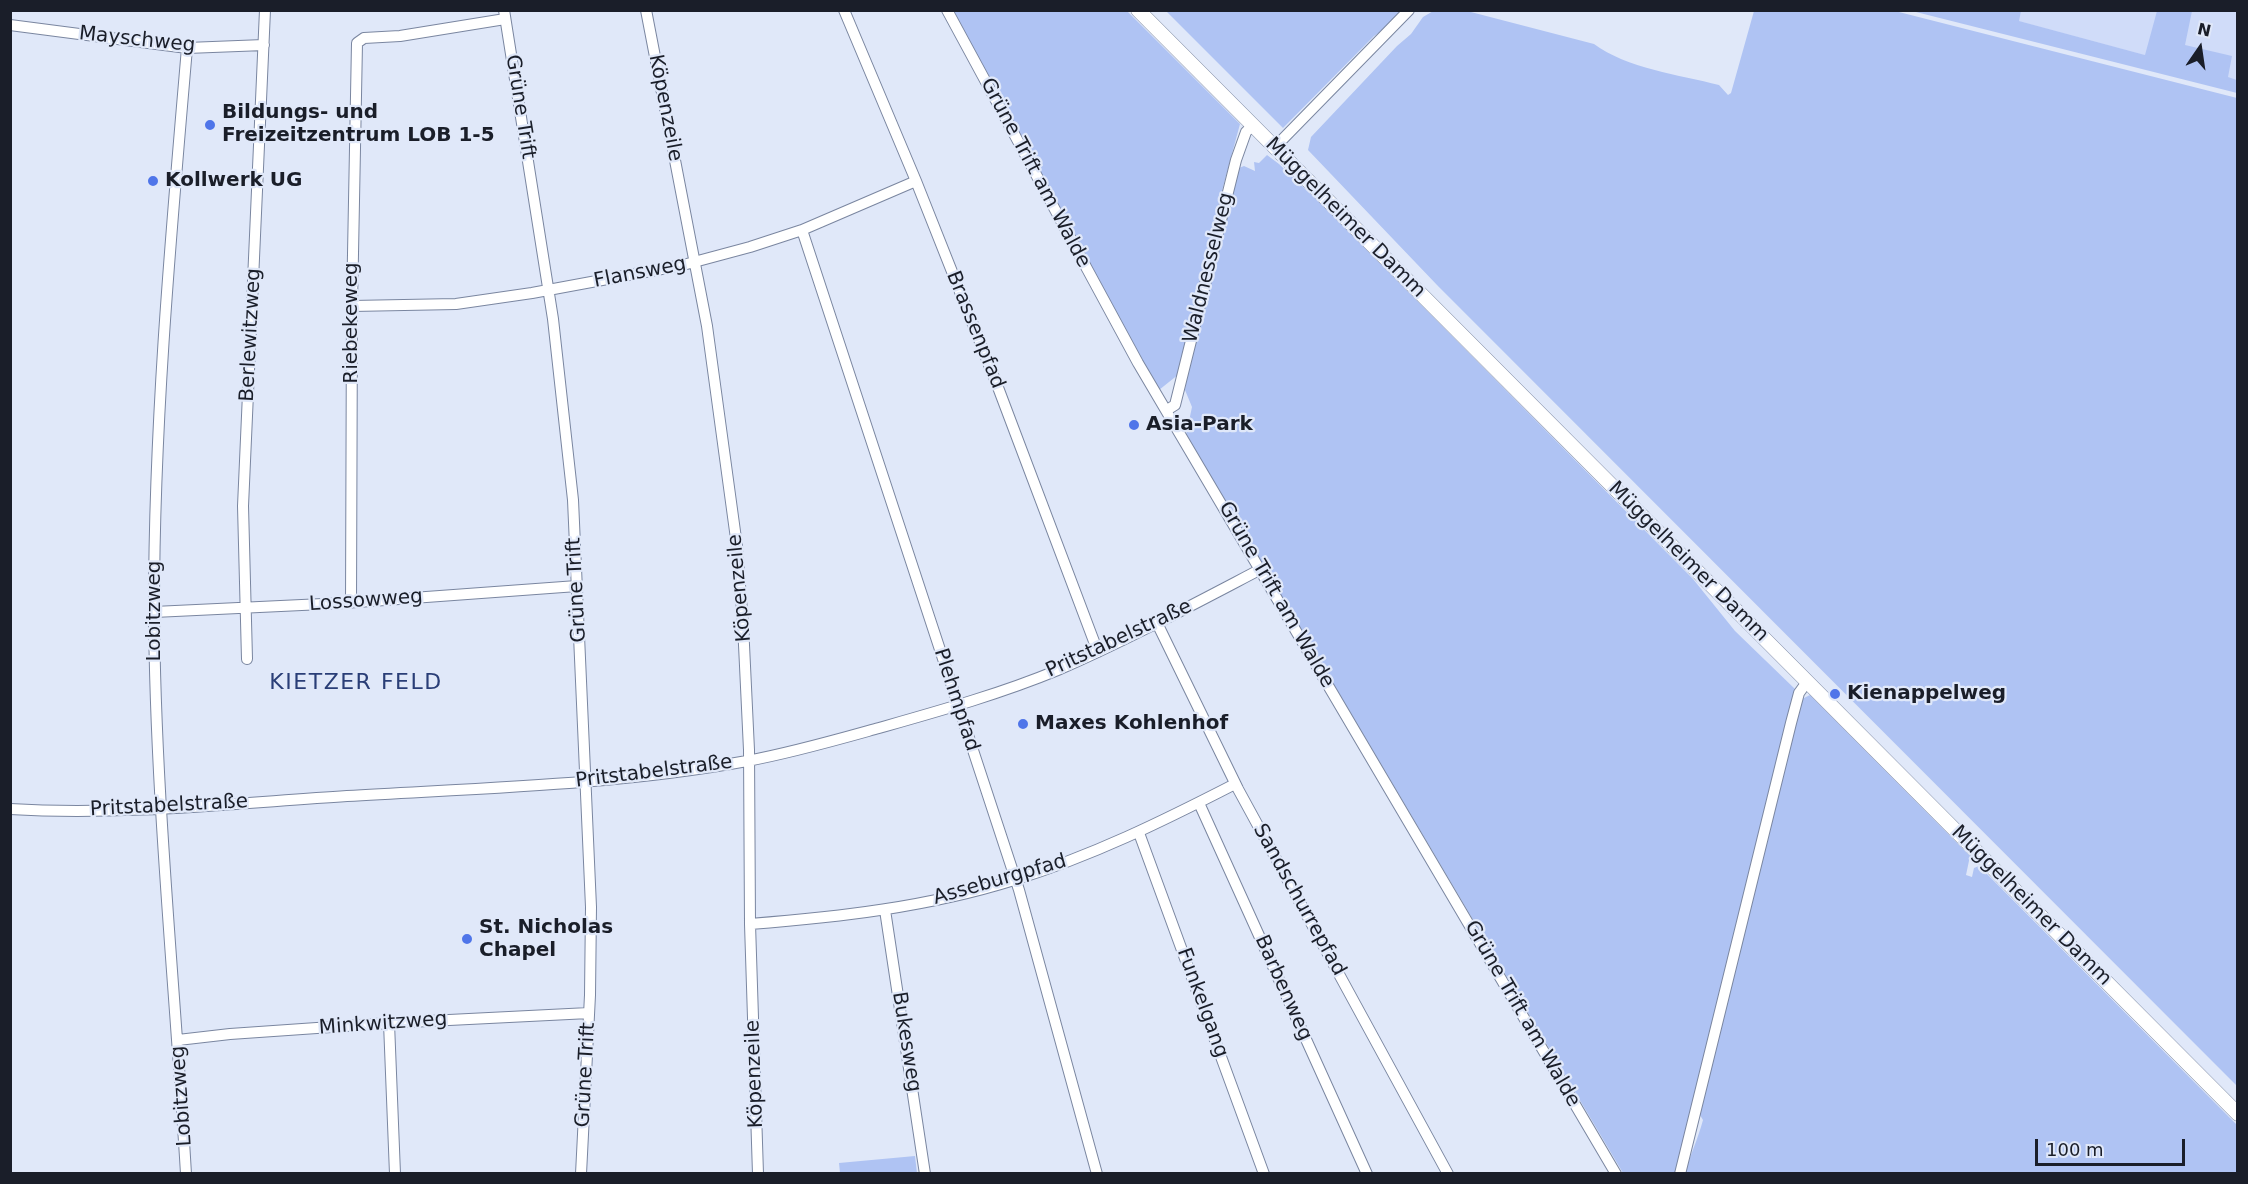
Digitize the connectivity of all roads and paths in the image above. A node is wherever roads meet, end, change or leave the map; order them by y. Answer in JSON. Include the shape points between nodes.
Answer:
{"nodes":[{"id":1,"x":265,"y":10,"type":"edge"},
{"id":2,"x":646,"y":10,"type":"edge"},
{"id":3,"x":844,"y":10,"type":"edge"},
{"id":4,"x":947,"y":10,"type":"edge"},
{"id":5,"x":1138,"y":10,"type":"edge"},
{"id":6,"x":1409,"y":10,"type":"edge"},
{"id":7,"x":505,"y":15,"type":"edge"},
{"id":8,"x":10,"y":25,"type":"edge"},
{"id":9,"x":264,"y":45,"type":"junction"},
{"id":10,"x":187,"y":48,"type":"junction"},
{"id":11,"x":1253,"y":125,"type":"junction"},
{"id":12,"x":1275,"y":147,"type":"junction"},
{"id":13,"x":916,"y":181,"type":"junction"},
{"id":14,"x":802,"y":230,"type":"junction"},
{"id":15,"x":695,"y":262,"type":"junction"},
{"id":16,"x":549,"y":290,"type":"junction"},
{"id":17,"x":352,"y":306,"type":"junction"},
{"id":18,"x":1167,"y":410,"type":"junction"},
{"id":19,"x":1261,"y":569,"type":"junction"},
{"id":20,"x":577,"y":586,"type":"junction"},
{"id":21,"x":351,"y":603,"type":"junction"},
{"id":22,"x":245,"y":609,"type":"junction"},
{"id":23,"x":154,"y":612,"type":"junction"},
{"id":24,"x":1157,"y":623,"type":"junction"},
{"id":25,"x":1098,"y":652,"type":"junction"},
{"id":26,"x":247,"y":659,"type":"dead end"},
{"id":27,"x":1807,"y":682,"type":"junction"},
{"id":28,"x":958,"y":705,"type":"junction"},
{"id":29,"x":750,"y":761,"type":"junction"},
{"id":30,"x":586,"y":781,"type":"junction"},
{"id":31,"x":1235,"y":784,"type":"junction"},
{"id":32,"x":1199,"y":803,"type":"junction"},
{"id":33,"x":162,"y":807,"type":"junction"},
{"id":34,"x":10,"y":809,"type":"edge"},
{"id":35,"x":1139,"y":833,"type":"junction"},
{"id":36,"x":1014,"y":880,"type":"junction"},
{"id":37,"x":885,"y":910,"type":"junction"},
{"id":38,"x":750,"y":924,"type":"junction"},
{"id":39,"x":589,"y":1013,"type":"junction"},
{"id":40,"x":388,"y":1023,"type":"junction"},
{"id":41,"x":178,"y":1040,"type":"junction"},
{"id":42,"x":2238,"y":1114,"type":"edge"},
{"id":43,"x":186,"y":1173,"type":"edge"},
{"id":44,"x":395,"y":1173,"type":"edge"},
{"id":45,"x":581,"y":1173,"type":"edge"},
{"id":46,"x":758,"y":1173,"type":"edge"},
{"id":47,"x":925,"y":1173,"type":"edge"},
{"id":48,"x":1097,"y":1173,"type":"edge"},
{"id":49,"x":1264,"y":1173,"type":"edge"},
{"id":50,"x":1367,"y":1173,"type":"edge"},
{"id":51,"x":1448,"y":1173,"type":"edge"},
{"id":52,"x":1616,"y":1173,"type":"edge"},
{"id":53,"x":1680,"y":1173,"type":"edge"}],
"edges":[{"from":1,"to":9,"type":"street","name":"Berlewitzweg"},
{"from":2,"to":15,"type":"street","name":"Köpenzeile"},
{"from":3,"to":13,"type":"street","name":"Brassenpfad"},
{"from":4,"to":18,"type":"street","name":"Grüne Trift am Walde"},
{"from":5,"to":11,"type":"main road","name":"Müggelheimer Damm"},
{"from":6,"to":12,"type":"street"},
{"from":7,"to":16,"type":"street","name":"Grüne Trift"},
{"from":7,"to":17,"type":"street","name":"Riebekeweg","via":[[400,36],[364,38],[357,44]]},
{"from":8,"to":10,"type":"street","name":"Mayschweg"},
{"from":9,"to":10,"type":"street","name":"Mayschweg"},
{"from":9,"to":22,"type":"street","name":"Berlewitzweg","via":[[243,506]]},
{"from":10,"to":23,"type":"street","name":"Lobitzweg","via":[[158,424]]},
{"from":11,"to":12,"type":"main road","name":"Müggelheimer Damm"},
{"from":11,"to":18,"type":"street","name":"Waldnesselweg","via":[[1246,132],[1236,160],[1175,405]]},
{"from":12,"to":27,"type":"main road","name":"Müggelheimer Damm"},
{"from":13,"to":14,"type":"street","name":"Flansweg"},
{"from":13,"to":25,"type":"street","name":"Brassenpfad"},
{"from":14,"to":15,"type":"street","name":"Flansweg"},
{"from":14,"to":28,"type":"street","name":"Plehmpfad"},
{"from":15,"to":16,"type":"street","name":"Flansweg"},
{"from":15,"to":29,"type":"street","name":"Köpenzeile","via":[[736,541]]},
{"from":16,"to":17,"type":"street","name":"Flansweg","via":[[456,304]]},
{"from":16,"to":20,"type":"street","name":"Grüne Trift","via":[[569,449]]},
{"from":17,"to":21,"type":"street","name":"Riebekeweg"},
{"from":18,"to":19,"type":"street","name":"Grüne Trift am Walde"},
{"from":19,"to":24,"type":"street","name":"Pritstabelstraße"},
{"from":19,"to":52,"type":"street","name":"Grüne Trift am Walde"},
{"from":20,"to":21,"type":"street","name":"Lossowweg"},
{"from":20,"to":30,"type":"street","name":"Grüne Trift"},
{"from":21,"to":22,"type":"street","name":"Lossowweg"},
{"from":22,"to":23,"type":"street","name":"Lossowweg"},
{"from":22,"to":26,"type":"street","name":"Berlewitzweg"},
{"from":23,"to":33,"type":"street","name":"Lobitzweg"},
{"from":24,"to":25,"type":"street","name":"Pritstabelstraße"},
{"from":24,"to":31,"type":"street","name":"Sandschurrepfad"},
{"from":25,"to":28,"type":"street","name":"Pritstabelstraße"},
{"from":27,"to":42,"type":"main road","name":"Müggelheimer Damm"},
{"from":27,"to":53,"type":"street","via":[[1799,693],[1791,723]]},
{"from":28,"to":29,"type":"street","name":"Pritstabelstraße"},
{"from":28,"to":36,"type":"street","name":"Plehmpfad"},
{"from":29,"to":30,"type":"street","name":"Pritstabelstraße"},
{"from":29,"to":38,"type":"street","name":"Köpenzeile"},
{"from":30,"to":33,"type":"street","name":"Pritstabelstraße"},
{"from":30,"to":39,"type":"street","name":"Grüne Trift"},
{"from":31,"to":32,"type":"street","name":"Asseburgpfad"},
{"from":31,"to":51,"type":"street","name":"Sandschurrepfad"},
{"from":32,"to":35,"type":"street","name":"Asseburgpfad"},
{"from":32,"to":50,"type":"street","name":"Barbenweg"},
{"from":33,"to":34,"type":"street","name":"Pritstabelstraße"},
{"from":33,"to":41,"type":"street","name":"Lobitzweg"},
{"from":35,"to":36,"type":"street","name":"Asseburgpfad"},
{"from":35,"to":49,"type":"street","name":"Funkelgang"},
{"from":36,"to":37,"type":"street","name":"Asseburgpfad"},
{"from":36,"to":48,"type":"street","name":"Plehmpfad"},
{"from":37,"to":38,"type":"street","name":"Asseburgpfad"},
{"from":37,"to":47,"type":"street","name":"Bukesweg"},
{"from":38,"to":46,"type":"street","name":"Köpenzeile"},
{"from":39,"to":40,"type":"street","name":"Minkwitzweg"},
{"from":39,"to":45,"type":"street","name":"Grüne Trift"},
{"from":40,"to":41,"type":"street","name":"Minkwitzweg"},
{"from":40,"to":44,"type":"street"},
{"from":41,"to":43,"type":"street","name":"Lobitzweg"}]}
